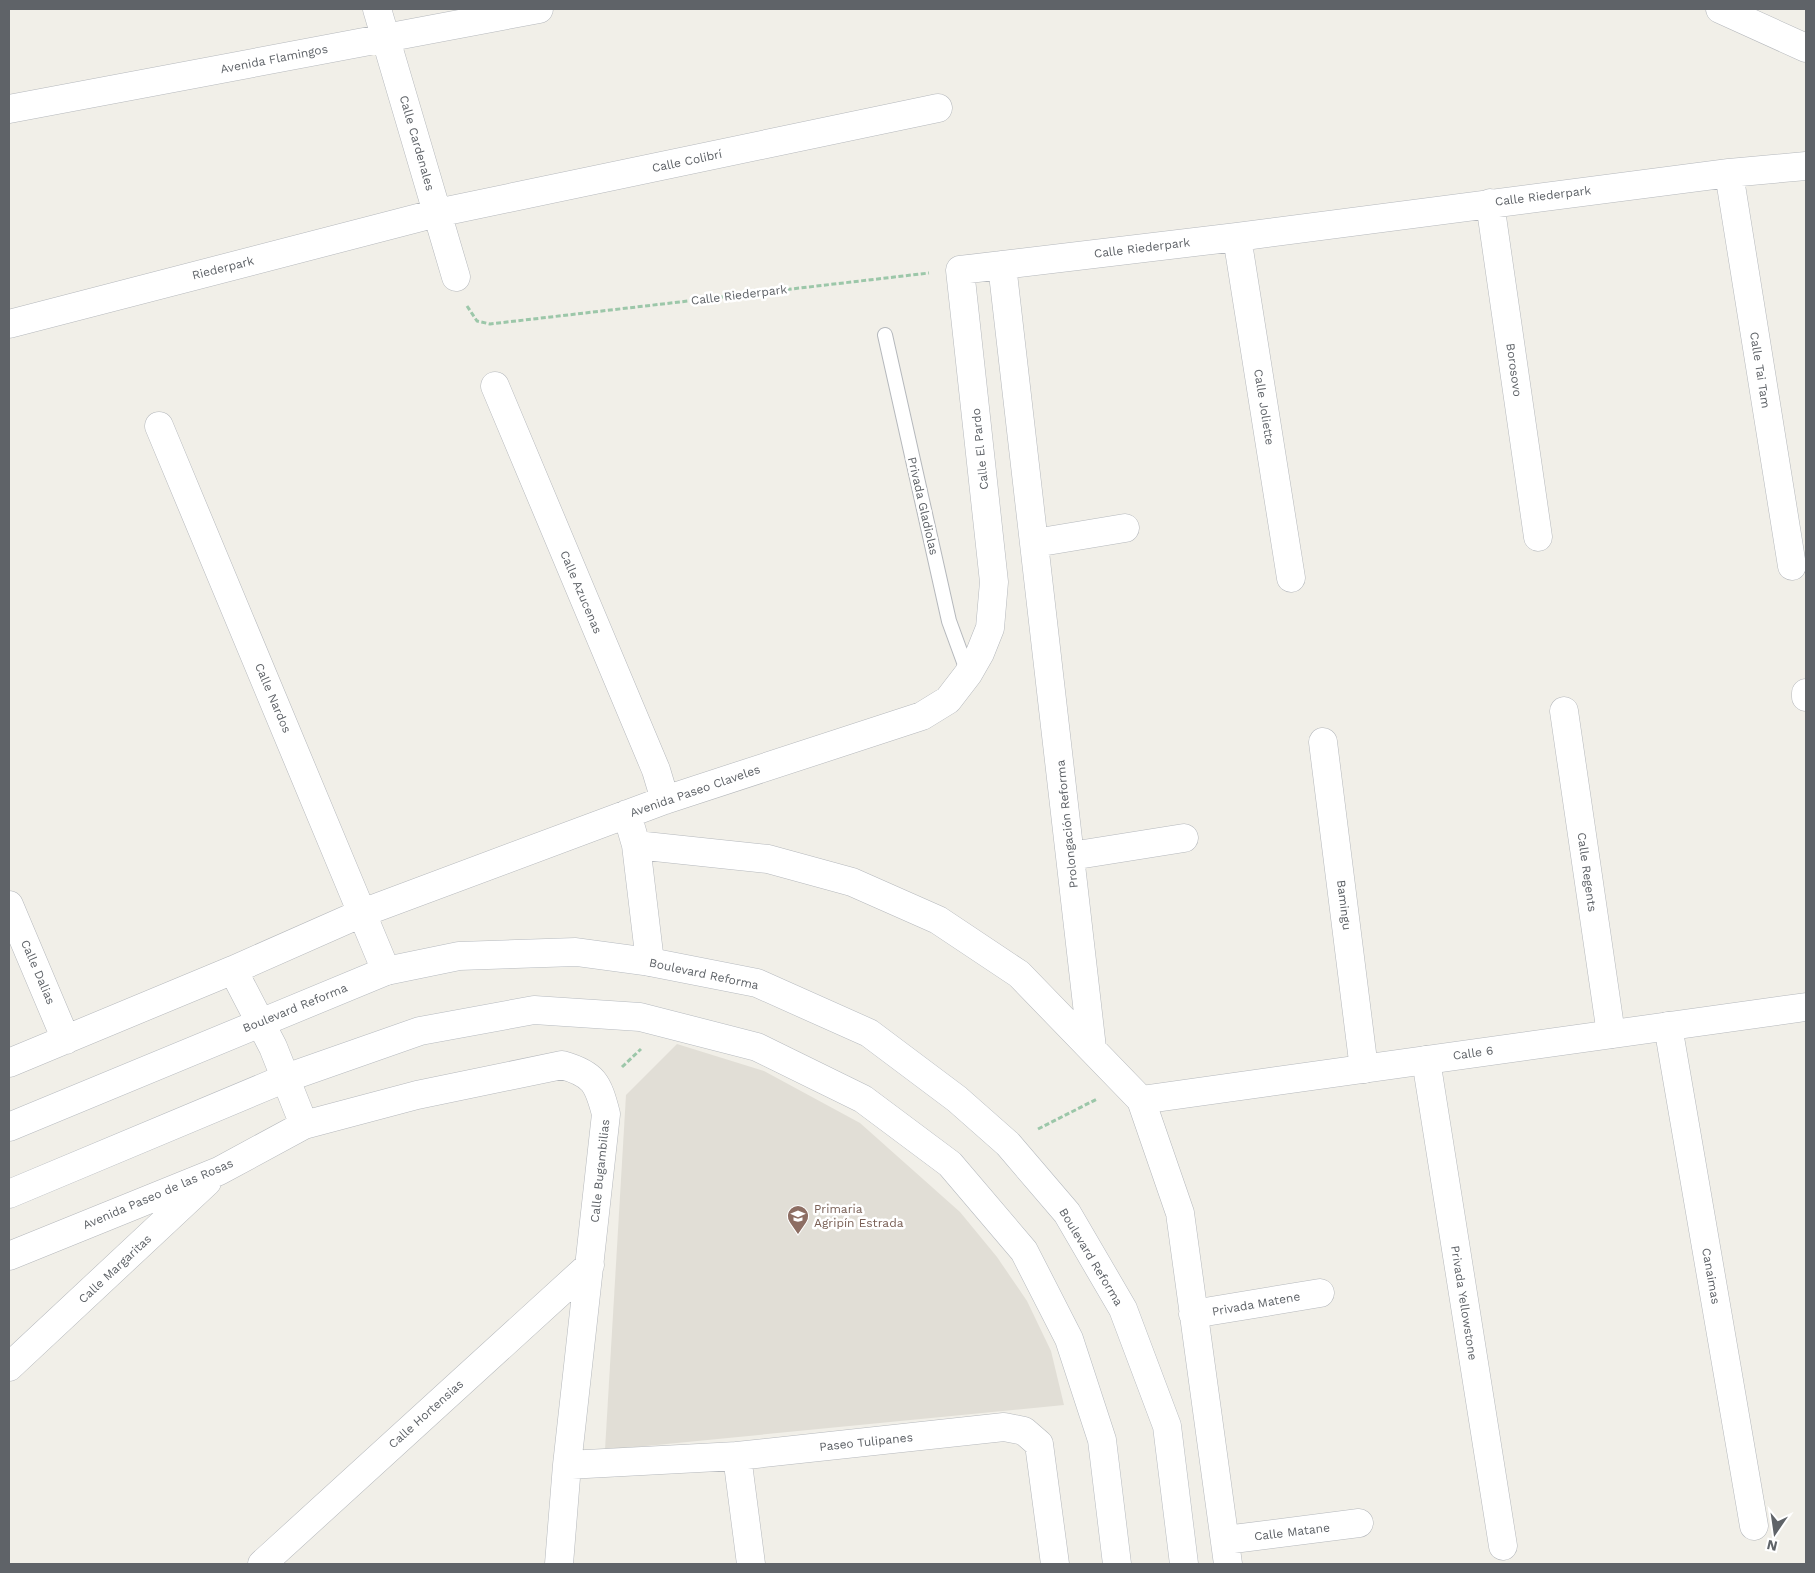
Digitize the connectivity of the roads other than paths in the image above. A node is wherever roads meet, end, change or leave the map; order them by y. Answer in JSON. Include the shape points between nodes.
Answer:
{"nodes":[{"id":1,"x":377,"y":9,"type":"edge"},
{"id":2,"x":539,"y":9,"type":"edge"},
{"id":3,"x":1720,"y":9,"type":"edge"},
{"id":4,"x":386,"y":38,"type":"junction"},
{"id":5,"x":1806,"y":48,"type":"edge"},
{"id":6,"x":938,"y":108,"type":"dead end"},
{"id":7,"x":9,"y":109,"type":"edge"},
{"id":8,"x":1806,"y":166,"type":"edge"},
{"id":9,"x":1729,"y":173,"type":"junction"},
{"id":10,"x":1490,"y":203,"type":"junction"},
{"id":11,"x":437,"y":213,"type":"junction"},
{"id":12,"x":1237,"y":237,"type":"junction"},
{"id":13,"x":1002,"y":265,"type":"junction"},
{"id":14,"x":960,"y":270,"type":"joint"},
{"id":15,"x":456,"y":277,"type":"dead end"},
{"id":16,"x":9,"y":324,"type":"edge"},
{"id":17,"x":885,"y":335,"type":"dead end"},
{"id":18,"x":495,"y":386,"type":"dead end"},
{"id":19,"x":159,"y":426,"type":"dead end"},
{"id":20,"x":1125,"y":528,"type":"dead end"},
{"id":21,"x":1538,"y":537,"type":"dead end"},
{"id":22,"x":1035,"y":544,"type":"junction"},
{"id":23,"x":1792,"y":566,"type":"dead end"},
{"id":24,"x":1291,"y":578,"type":"dead end"},
{"id":25,"x":990,"y":628,"type":"joint"},
{"id":26,"x":968,"y":674,"type":"junction"},
{"id":27,"x":1806,"y":693,"type":"edge"},
{"id":28,"x":1806,"y":697,"type":"edge"},
{"id":29,"x":1564,"y":711,"type":"dead end"},
{"id":30,"x":1323,"y":742,"type":"dead end"},
{"id":31,"x":666,"y":800,"type":"junction"},
{"id":32,"x":627,"y":814,"type":"junction"},
{"id":33,"x":1184,"y":838,"type":"dead end"},
{"id":34,"x":636,"y":845,"type":"junction"},
{"id":35,"x":1071,"y":856,"type":"junction"},
{"id":36,"x":9,"y":904,"type":"edge"},
{"id":37,"x":362,"y":913,"type":"junction"},
{"id":38,"x":650,"y":962,"type":"junction"},
{"id":39,"x":233,"y":970,"type":"junction"},
{"id":40,"x":386,"y":971,"type":"junction"},
{"id":41,"x":1806,"y":1007,"type":"edge"},
{"id":42,"x":261,"y":1022,"type":"junction"},
{"id":43,"x":1668,"y":1026,"type":"junction"},
{"id":44,"x":1611,"y":1034,"type":"junction"},
{"id":45,"x":66,"y":1040,"type":"junction"},
{"id":46,"x":1092,"y":1048,"type":"junction"},
{"id":47,"x":1426,"y":1060,"type":"junction"},
{"id":48,"x":9,"y":1063,"type":"edge"},
{"id":49,"x":1364,"y":1069,"type":"junction"},
{"id":50,"x":286,"y":1078,"type":"junction"},
{"id":51,"x":1133,"y":1092,"type":"junction"},
{"id":52,"x":304,"y":1124,"type":"junction"},
{"id":53,"x":9,"y":1127,"type":"edge"},
{"id":54,"x":219,"y":1171,"type":"junction"},
{"id":55,"x":9,"y":1194,"type":"edge"},
{"id":56,"x":9,"y":1256,"type":"edge"},
{"id":57,"x":590,"y":1265,"type":"junction"},
{"id":58,"x":1320,"y":1292,"type":"dead end"},
{"id":59,"x":1193,"y":1314,"type":"junction"},
{"id":60,"x":9,"y":1366,"type":"edge"},
{"id":61,"x":737,"y":1456,"type":"junction"},
{"id":62,"x":567,"y":1465,"type":"junction"},
{"id":63,"x":1359,"y":1523,"type":"dead end"},
{"id":64,"x":1754,"y":1526,"type":"dead end"},
{"id":65,"x":1502,"y":1546,"type":"dead end"},
{"id":66,"x":1227,"y":1552,"type":"edge"},
{"id":67,"x":262,"y":1564,"type":"edge"},
{"id":68,"x":559,"y":1564,"type":"edge"},
{"id":69,"x":751,"y":1564,"type":"edge"},
{"id":70,"x":1055,"y":1564,"type":"edge"},
{"id":71,"x":1116,"y":1564,"type":"edge"},
{"id":72,"x":1184,"y":1564,"type":"edge"}],
"edges":[{"from":1,"to":4,"type":"street","name":"Calle Cardenales"},
{"from":2,"to":4,"type":"street","name":"Avenida Flamingos"},
{"from":3,"to":5,"type":"street"},
{"from":4,"to":7,"type":"street","name":"Avenida Flamingos"},
{"from":4,"to":11,"type":"street","name":"Calle Cardenales"},
{"from":6,"to":11,"type":"street","name":"Calle Colibrí"},
{"from":8,"to":9,"type":"street","name":"Calle Riederpark"},
{"from":9,"to":10,"type":"street","name":"Calle Riederpark"},
{"from":9,"to":23,"type":"street","name":"Calle Tai Tam"},
{"from":10,"to":12,"type":"street","name":"Calle Riederpark"},
{"from":10,"to":21,"type":"street","name":"Borosovo"},
{"from":11,"to":15,"type":"street","name":"Calle Cardenales"},
{"from":11,"to":16,"type":"street","name":"Riederpark"},
{"from":12,"to":13,"type":"street","name":"Calle Riederpark"},
{"from":12,"to":24,"type":"street","name":"Calle Joliette"},
{"from":13,"to":14,"type":"street","name":"Calle Riederpark"},
{"from":13,"to":22,"type":"street"},
{"from":14,"to":25,"type":"street","name":"Calle El Pardo","via":[[994,582]]},
{"from":17,"to":26,"type":"lane","name":"Privada Gladiolas","via":[[949,621]]},
{"from":18,"to":31,"type":"street","name":"Calle Azucenas"},
{"from":19,"to":37,"type":"street","name":"Calle Nardos"},
{"from":20,"to":22,"type":"street"},
{"from":22,"to":35,"type":"street","name":"Prolongación Reforma"},
{"from":25,"to":26,"type":"street","name":"Avenida Paseo Claveles"},
{"from":26,"to":31,"type":"street","name":"Avenida Paseo Claveles","via":[[948,700],[922,716]]},
{"from":27,"to":28,"type":"street"},
{"from":29,"to":44,"type":"street","name":"Calle Regents"},
{"from":30,"to":49,"type":"street","name":"Bamingu"},
{"from":31,"to":32,"type":"street","name":"Avenida Paseo Claveles"},
{"from":32,"to":34,"type":"street"},
{"from":32,"to":37,"type":"street","name":"Avenida Paseo Claveles"},
{"from":33,"to":35,"type":"street"},
{"from":34,"to":38,"type":"street"},
{"from":34,"to":46,"type":"street","via":[[768,859],[852,882],[938,920],[1019,974]]},
{"from":35,"to":46,"type":"street","name":"Prolongación Reforma"},
{"from":36,"to":45,"type":"street","name":"Calle Dalias"},
{"from":37,"to":39,"type":"street","name":"Avenida Paseo Claveles"},
{"from":37,"to":40,"type":"street","name":"Calle Nardos"},
{"from":38,"to":40,"type":"street","name":"Boulevard Reforma","via":[[576,952],[459,956]]},
{"from":38,"to":72,"type":"street","name":"Boulevard Reforma","via":[[757,983],[869,1033],[957,1099],[1008,1144],[1067,1212],[1123,1309],[1167,1426]]},
{"from":39,"to":42,"type":"street"},
{"from":39,"to":45,"type":"street","name":"Avenida Paseo Claveles"},
{"from":40,"to":42,"type":"street","name":"Boulevard Reforma"},
{"from":41,"to":43,"type":"street","name":"Calle 6"},
{"from":42,"to":50,"type":"street"},
{"from":42,"to":53,"type":"street","name":"Boulevard Reforma"},
{"from":43,"to":44,"type":"street","name":"Calle 6"},
{"from":43,"to":64,"type":"street","name":"Canaimas"},
{"from":44,"to":47,"type":"street","name":"Calle 6"},
{"from":45,"to":48,"type":"street","name":"Avenida Paseo Claveles"},
{"from":46,"to":51,"type":"street"},
{"from":47,"to":49,"type":"street","name":"Calle 6"},
{"from":47,"to":65,"type":"street","name":"Privada Yellowstone"},
{"from":49,"to":51,"type":"street","name":"Calle 6"},
{"from":50,"to":52,"type":"street"},
{"from":50,"to":55,"type":"street"},
{"from":50,"to":71,"type":"street","via":[[420,1031],[534,1010],[640,1018],[757,1047],[863,1099],[950,1164],[1024,1251],[1069,1339],[1102,1440]]},
{"from":51,"to":59,"type":"street","via":[[1180,1213]]},
{"from":52,"to":54,"type":"street","name":"Avenida Paseo de las Rosas"},
{"from":52,"to":57,"type":"street","name":"Calle Bugambilias","via":[[417,1095],[562,1065],[582,1070],[600,1088],[606,1114]]},
{"from":54,"to":56,"type":"street","name":"Avenida Paseo de las Rosas"},
{"from":54,"to":60,"type":"street","name":"Calle Margaritas"},
{"from":57,"to":62,"type":"street","name":"Calle Bugambilias"},
{"from":57,"to":67,"type":"street","name":"Calle Hortensias"},
{"from":58,"to":59,"type":"street","name":"Privada Matene"},
{"from":59,"to":66,"type":"street"},
{"from":61,"to":62,"type":"street","name":"Paseo Tulipanes"},
{"from":61,"to":69,"type":"street"},
{"from":61,"to":70,"type":"street","name":"Paseo Tulipanes","via":[[1004,1427],[1024,1431],[1039,1444]]},
{"from":62,"to":68,"type":"street","name":"Calle Bugambilias"},
{"from":63,"to":66,"type":"street","name":"Calle Matane"}]}
